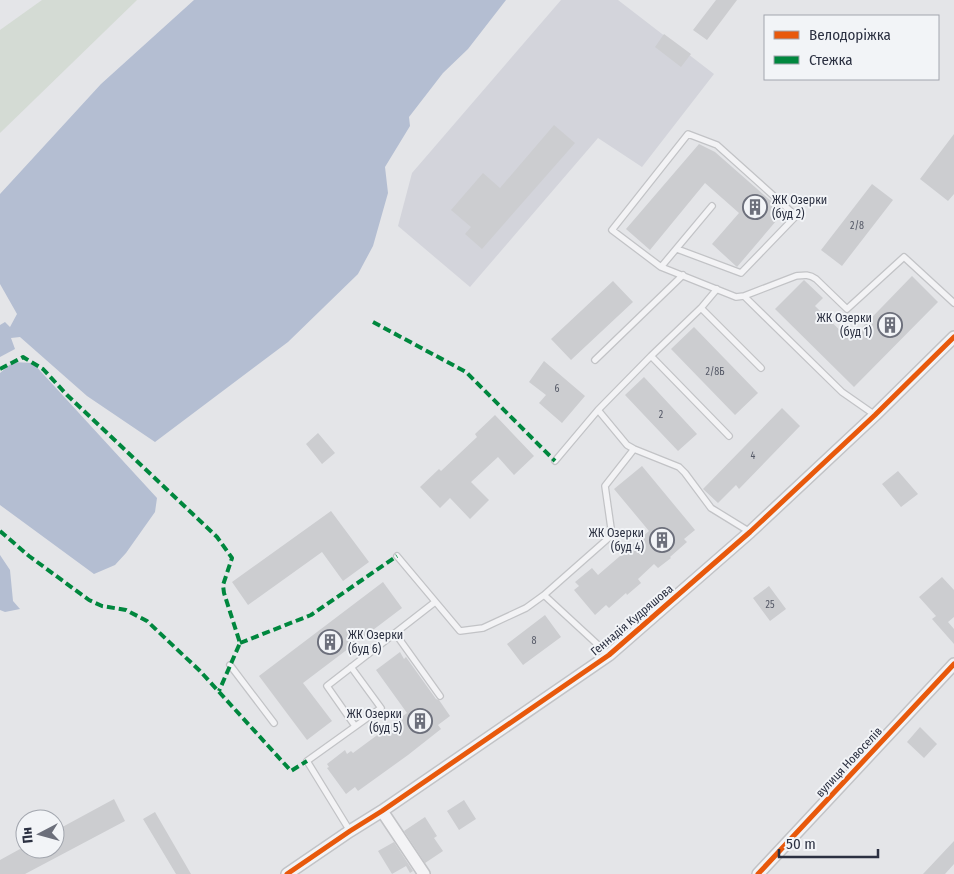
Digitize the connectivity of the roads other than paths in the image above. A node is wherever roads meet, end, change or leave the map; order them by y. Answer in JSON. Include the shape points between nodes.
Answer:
{"nodes":[{"id":1,"x":712,"y":206,"type":"dead end"},
{"id":2,"x":677,"y":249,"type":"junction"},
{"id":3,"x":661,"y":267,"type":"junction"},
{"id":4,"x":683,"y":276,"type":"junction"},
{"id":5,"x":717,"y":289,"type":"junction"},
{"id":6,"x":744,"y":296,"type":"junction"},
{"id":7,"x":954,"y":304,"type":"edge"},
{"id":8,"x":701,"y":308,"type":"junction"},
{"id":9,"x":954,"y":338,"type":"edge"},
{"id":10,"x":652,"y":356,"type":"junction"},
{"id":11,"x":595,"y":360,"type":"dead end"},
{"id":12,"x":761,"y":368,"type":"dead end"},
{"id":13,"x":598,"y":410,"type":"junction"},
{"id":14,"x":874,"y":415,"type":"junction"},
{"id":15,"x":729,"y":436,"type":"dead end"},
{"id":16,"x":634,"y":449,"type":"junction"},
{"id":17,"x":555,"y":461,"type":"dead end"},
{"id":18,"x":750,"y":532,"type":"junction"},
{"id":19,"x":397,"y":556,"type":"dead end"},
{"id":20,"x":544,"y":595,"type":"junction"},
{"id":21,"x":435,"y":602,"type":"junction"},
{"id":22,"x":395,"y":634,"type":"junction"},
{"id":23,"x":609,"y":655,"type":"junction"},
{"id":24,"x":954,"y":664,"type":"edge"},
{"id":25,"x":230,"y":666,"type":"dead end"},
{"id":26,"x":351,"y":667,"type":"junction"},
{"id":27,"x":440,"y":696,"type":"dead end"},
{"id":28,"x":274,"y":723,"type":"dead end"},
{"id":29,"x":355,"y":726,"type":"junction"},
{"id":30,"x":382,"y":811,"type":"junction"},
{"id":31,"x":350,"y":831,"type":"junction"},
{"id":32,"x":288,"y":874,"type":"edge"},
{"id":33,"x":424,"y":874,"type":"edge"},
{"id":34,"x":758,"y":874,"type":"edge"}],
"edges":[{"from":1,"to":2,"type":"lane"},
{"from":2,"to":3,"type":"lane"},
{"from":2,"to":3,"type":"lane","via":[[741,273],[796,216],[717,145],[688,134],[612,230]]},
{"from":3,"to":4,"type":"lane"},
{"from":4,"to":5,"type":"lane"},
{"from":4,"to":11,"type":"lane"},
{"from":5,"to":6,"type":"lane","via":[[736,297]]},
{"from":5,"to":8,"type":"lane"},
{"from":6,"to":7,"type":"lane","via":[[804,274],[816,279],[847,310],[904,257]]},
{"from":6,"to":14,"type":"lane","via":[[842,392]]},
{"from":8,"to":10,"type":"lane"},
{"from":8,"to":12,"type":"lane"},
{"from":9,"to":14,"type":"street","name":"Геннадія Кудряшова"},
{"from":10,"to":13,"type":"lane"},
{"from":10,"to":15,"type":"lane"},
{"from":13,"to":16,"type":"lane"},
{"from":13,"to":17,"type":"lane"},
{"from":14,"to":18,"type":"street","name":"Геннадія Кудряшова"},
{"from":16,"to":18,"type":"lane","via":[[679,467],[711,508]]},
{"from":16,"to":20,"type":"lane","via":[[605,486],[612,535]]},
{"from":18,"to":23,"type":"street","name":"Геннадія Кудряшова"},
{"from":19,"to":21,"type":"lane"},
{"from":20,"to":21,"type":"lane","via":[[526,608],[483,628],[460,631]]},
{"from":20,"to":23,"type":"lane"},
{"from":21,"to":22,"type":"lane"},
{"from":22,"to":26,"type":"lane"},
{"from":22,"to":27,"type":"lane"},
{"from":23,"to":30,"type":"street","name":"Геннадія Кудряшова"},
{"from":24,"to":34,"type":"street","name":"вулиця Новоселів"},
{"from":25,"to":28,"type":"lane"},
{"from":26,"to":29,"type":"lane","via":[[327,686]]},
{"from":26,"to":29,"type":"lane","via":[[381,708]]},
{"from":29,"to":31,"type":"lane","via":[[307,761]]},
{"from":30,"to":31,"type":"street","name":"Геннадія Кудряшова"},
{"from":30,"to":33,"type":"street"},
{"from":31,"to":32,"type":"street","name":"Геннадія Кудряшова"}]}
